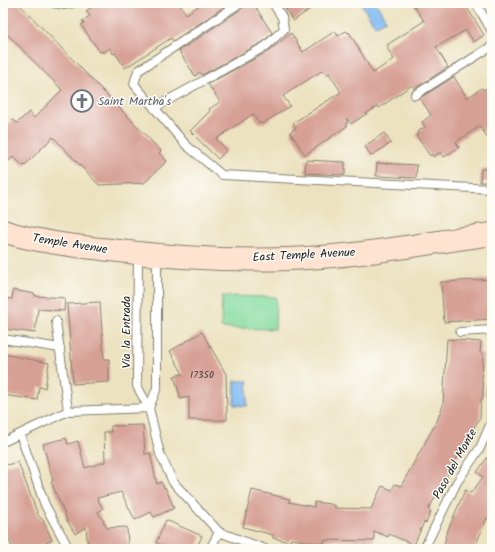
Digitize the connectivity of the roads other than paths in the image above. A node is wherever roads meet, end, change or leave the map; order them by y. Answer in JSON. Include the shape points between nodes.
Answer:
{"nodes":[{"id":1,"x":54,"y":3,"type":"edge"},
{"id":2,"x":73,"y":3,"type":"edge"},
{"id":3,"x":240,"y":3,"type":"edge"},
{"id":4,"x":273,"y":3,"type":"edge"},
{"id":5,"x":478,"y":3,"type":"edge"},
{"id":6,"x":492,"y":31,"type":"edge"},
{"id":7,"x":492,"y":46,"type":"edge"},
{"id":8,"x":415,"y":95,"type":"dead end"},
{"id":9,"x":154,"y":108,"type":"junction"},
{"id":10,"x":492,"y":189,"type":"edge"},
{"id":11,"x":3,"y":231,"type":"edge"},
{"id":12,"x":492,"y":234,"type":"edge"},
{"id":13,"x":147,"y":255,"type":"junction"},
{"id":14,"x":56,"y":321,"type":"dead end"},
{"id":15,"x":492,"y":330,"type":"edge"},
{"id":16,"x":460,"y":332,"type":"dead end"},
{"id":17,"x":3,"y":339,"type":"edge"},
{"id":18,"x":60,"y":348,"type":"junction"},
{"id":19,"x":492,"y":386,"type":"edge"},
{"id":20,"x":149,"y":408,"type":"junction"},
{"id":21,"x":68,"y":411,"type":"junction"},
{"id":22,"x":20,"y":434,"type":"junction"},
{"id":23,"x":3,"y":442,"type":"edge"},
{"id":24,"x":219,"y":532,"type":"junction"},
{"id":25,"x":69,"y":549,"type":"edge"},
{"id":26,"x":210,"y":549,"type":"edge"},
{"id":27,"x":265,"y":549,"type":"edge"},
{"id":28,"x":424,"y":549,"type":"edge"}],
"edges":[{"from":1,"to":2,"type":"lane"},
{"from":3,"to":9,"type":"lane","via":[[138,71],[134,84]]},
{"from":4,"to":9,"type":"lane","via":[[282,17],[284,29],[266,46]]},
{"from":5,"to":6,"type":"lane"},
{"from":7,"to":8,"type":"lane"},
{"from":9,"to":10,"type":"lane","via":[[186,145],[222,175]]},
{"from":11,"to":13,"type":"main road","name":"Temple Avenue","via":[[16,236]]},
{"from":12,"to":13,"type":"main road","name":"East Temple Avenue","via":[[333,256],[274,259]]},
{"from":13,"to":20,"type":"lane","via":[[157,388]]},
{"from":13,"to":20,"type":"lane","name":"Via la Entrada","via":[[137,386]]},
{"from":14,"to":18,"type":"lane"},
{"from":15,"to":16,"type":"lane"},
{"from":17,"to":18,"type":"lane"},
{"from":18,"to":21,"type":"lane"},
{"from":19,"to":28,"type":"lane","name":"Paso del Monte","via":[[491,423],[480,448],[457,482]]},
{"from":20,"to":21,"type":"lane"},
{"from":20,"to":24,"type":"lane","name":"Via la Entrada","via":[[160,454],[173,482]]},
{"from":21,"to":22,"type":"lane"},
{"from":22,"to":23,"type":"lane"},
{"from":22,"to":25,"type":"lane","via":[[45,505]]},
{"from":24,"to":26,"type":"lane"},
{"from":24,"to":27,"type":"lane","name":"Via la Entrada"}]}
